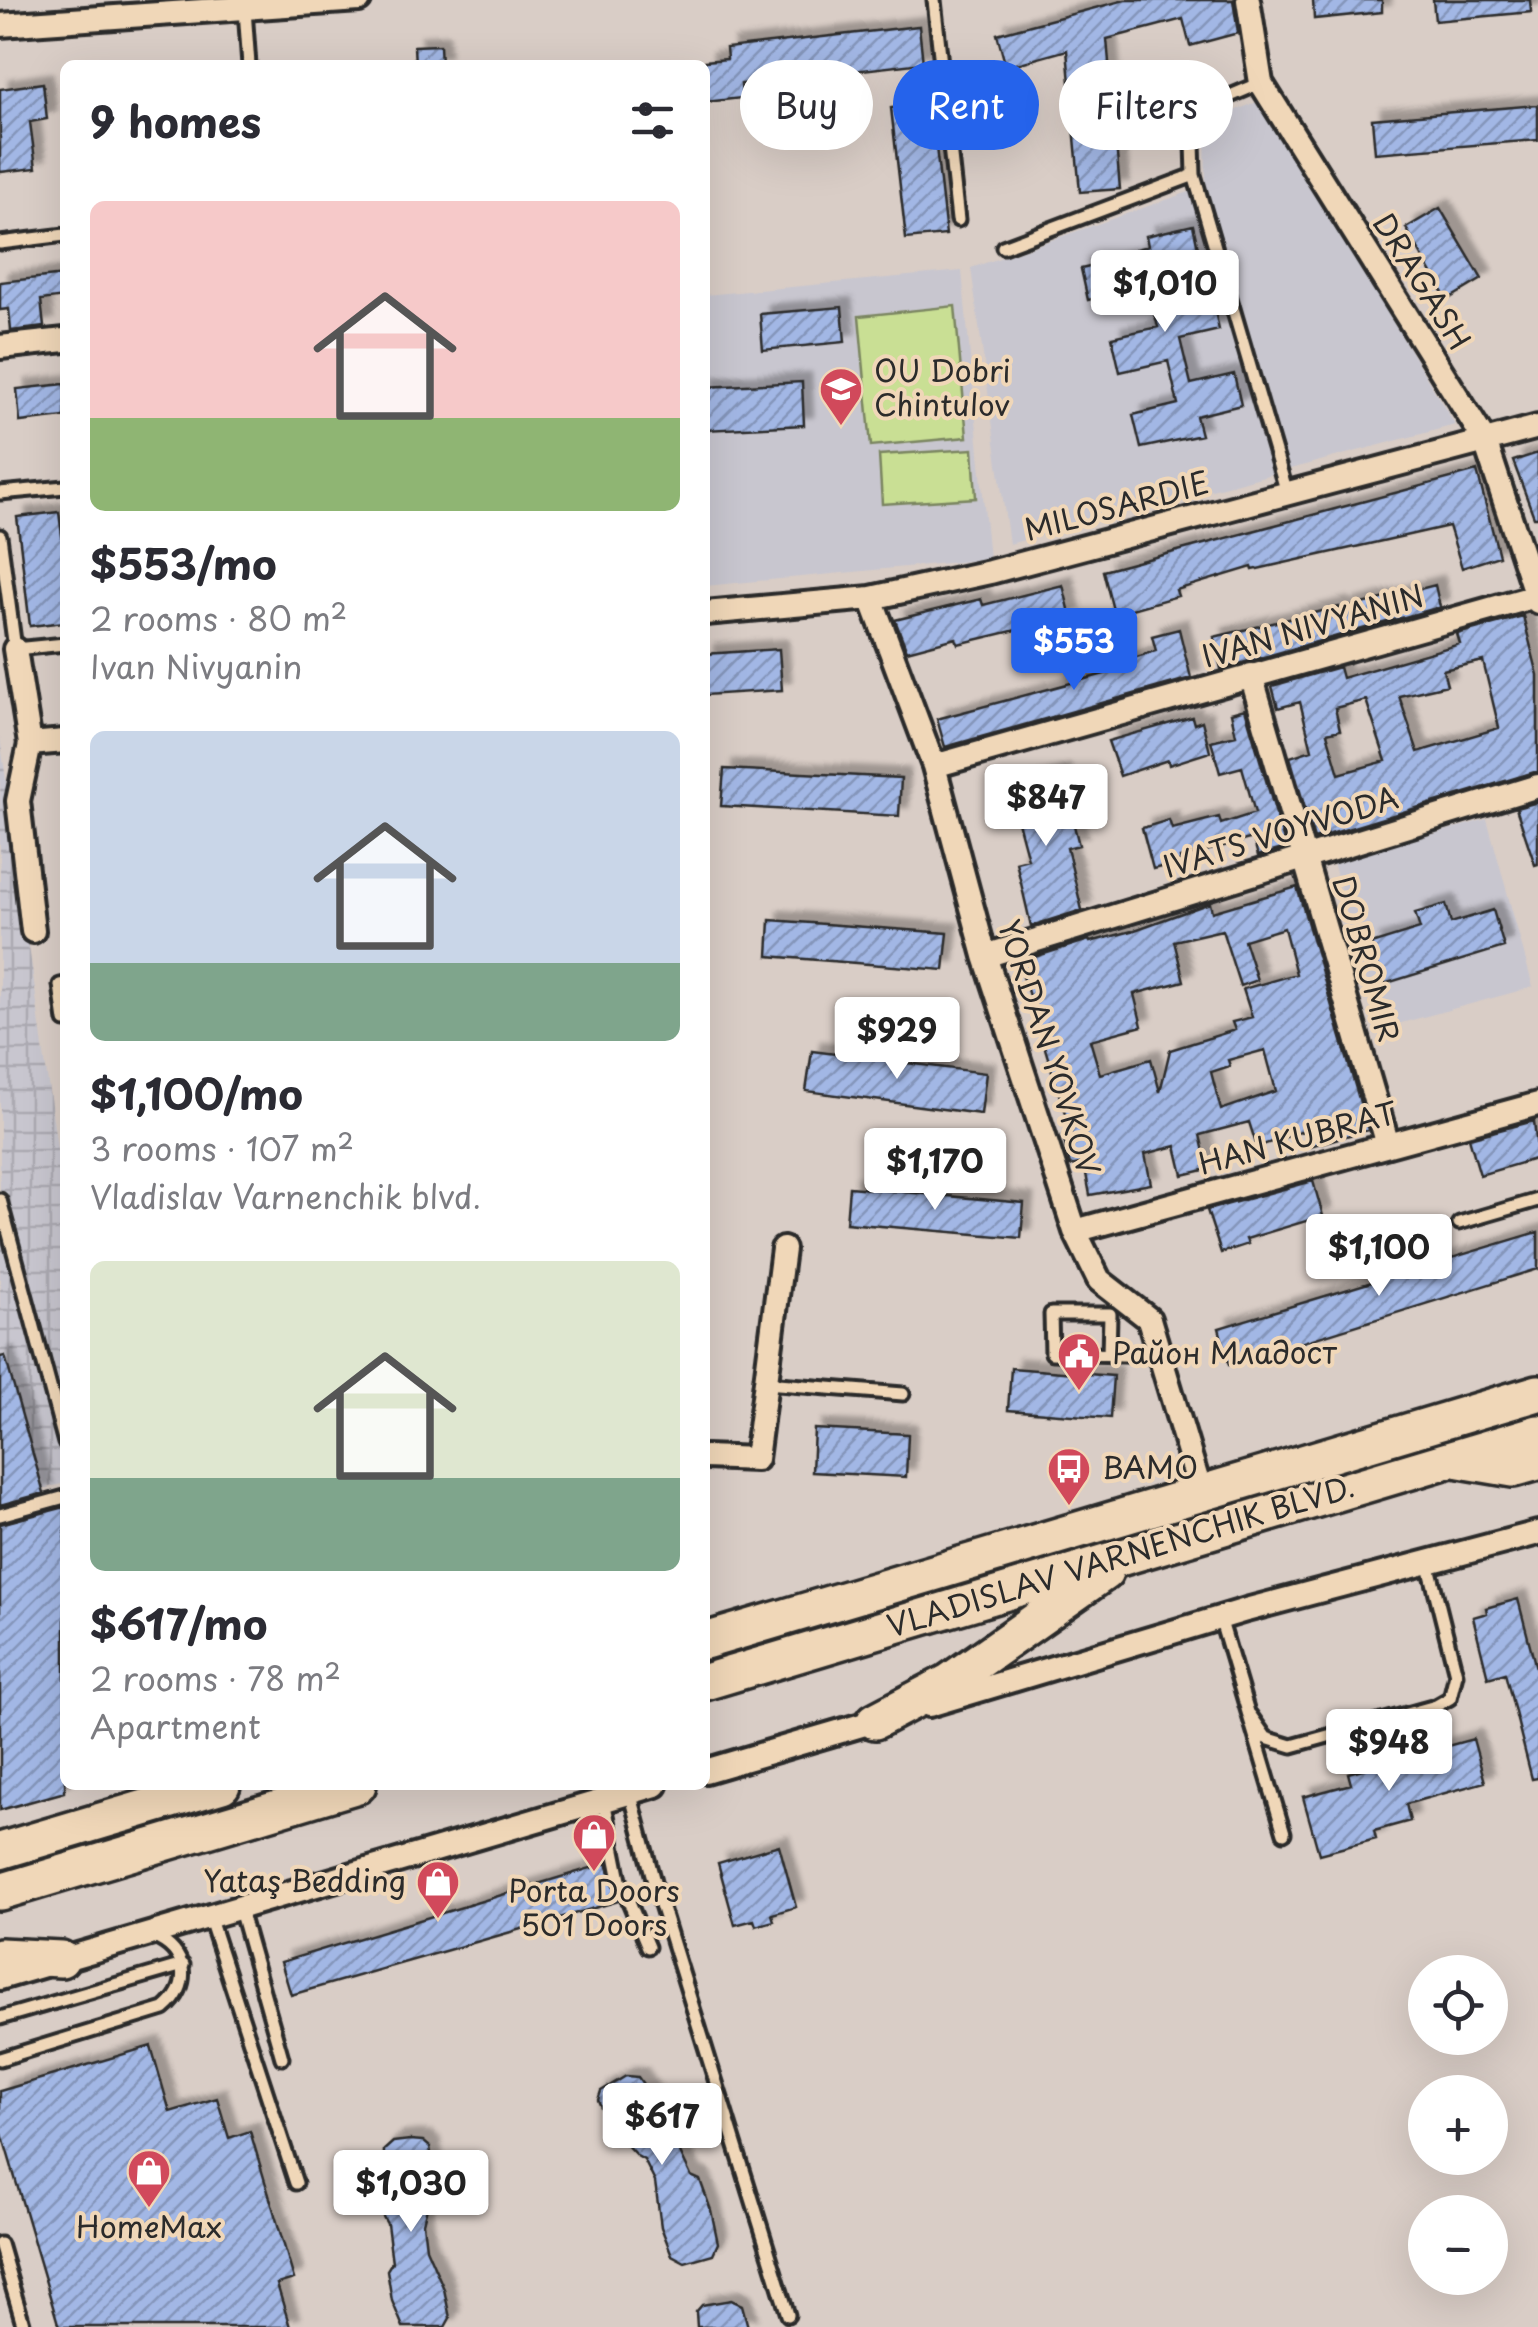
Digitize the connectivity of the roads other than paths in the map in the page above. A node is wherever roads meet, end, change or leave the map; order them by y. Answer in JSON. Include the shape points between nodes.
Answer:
{"nodes":[{"id":1,"x":359,"y":0,"type":"edge"},
{"id":2,"x":934,"y":0,"type":"edge"},
{"id":3,"x":1248,"y":0,"type":"edge"},
{"id":4,"x":245,"y":10,"type":"junction"},
{"id":5,"x":0,"y":25,"type":"edge"},
{"id":6,"x":250,"y":60,"type":"edge"},
{"id":7,"x":1261,"y":83,"type":"junction"},
{"id":8,"x":1194,"y":176,"type":"junction"},
{"id":9,"x":958,"y":220,"type":"dead end"},
{"id":10,"x":60,"y":237,"type":"edge"},
{"id":11,"x":0,"y":244,"type":"edge"},
{"id":12,"x":1003,"y":246,"type":"dead end"},
{"id":13,"x":60,"y":340,"type":"edge"},
{"id":14,"x":0,"y":346,"type":"edge"},
{"id":15,"x":1538,"y":427,"type":"edge"},
{"id":16,"x":1485,"y":440,"type":"junction"},
{"id":17,"x":60,"y":487,"type":"edge"},
{"id":18,"x":0,"y":493,"type":"edge"},
{"id":19,"x":1288,"y":493,"type":"junction"},
{"id":20,"x":0,"y":536,"type":"edge"},
{"id":21,"x":870,"y":598,"type":"junction"},
{"id":22,"x":1537,"y":599,"type":"edge"},
{"id":23,"x":710,"y":613,"type":"edge"},
{"id":24,"x":60,"y":644,"type":"edge"},
{"id":25,"x":15,"y":649,"type":"junction"},
{"id":26,"x":1251,"y":675,"type":"junction"},
{"id":27,"x":60,"y":741,"type":"edge"},
{"id":28,"x":30,"y":744,"type":"junction"},
{"id":29,"x":934,"y":766,"type":"junction"},
{"id":30,"x":1538,"y":786,"type":"edge"},
{"id":31,"x":1304,"y":856,"type":"junction"},
{"id":32,"x":33,"y":931,"type":"dead end"},
{"id":33,"x":985,"y":956,"type":"junction"},
{"id":34,"x":1538,"y":1104,"type":"edge"},
{"id":35,"x":1388,"y":1145,"type":"junction"},
{"id":36,"x":0,"y":1200,"type":"edge"},
{"id":37,"x":1538,"y":1200,"type":"edge"},
{"id":38,"x":1459,"y":1223,"type":"dead end"},
{"id":39,"x":1075,"y":1232,"type":"junction"},
{"id":40,"x":783,"y":1249,"type":"dead end"},
{"id":41,"x":1109,"y":1355,"type":"junction"},
{"id":42,"x":1158,"y":1356,"type":"junction"},
{"id":43,"x":766,"y":1383,"type":"junction"},
{"id":44,"x":1538,"y":1393,"type":"edge"},
{"id":45,"x":903,"y":1394,"type":"dead end"},
{"id":46,"x":60,"y":1424,"type":"edge"},
{"id":47,"x":1538,"y":1434,"type":"edge"},
{"id":48,"x":710,"y":1457,"type":"edge"},
{"id":49,"x":1454,"y":1458,"type":"junction"},
{"id":50,"x":1538,"y":1462,"type":"edge"},
{"id":51,"x":1201,"y":1493,"type":"junction"},
{"id":52,"x":60,"y":1497,"type":"edge"},
{"id":53,"x":0,"y":1515,"type":"edge"},
{"id":54,"x":1538,"y":1533,"type":"edge"},
{"id":55,"x":1126,"y":1556,"type":"junction"},
{"id":56,"x":1428,"y":1562,"type":"junction"},
{"id":57,"x":1220,"y":1618,"type":"junction"},
{"id":58,"x":710,"y":1640,"type":"edge"},
{"id":59,"x":710,"y":1681,"type":"edge"},
{"id":60,"x":1250,"y":1715,"type":"junction"},
{"id":61,"x":876,"y":1722,"type":"junction"},
{"id":62,"x":710,"y":1770,"type":"edge"},
{"id":63,"x":205,"y":1790,"type":"edge"},
{"id":64,"x":341,"y":1790,"type":"edge"},
{"id":65,"x":637,"y":1790,"type":"edge"},
{"id":66,"x":630,"y":1792,"type":"junction"},
{"id":67,"x":604,"y":1800,"type":"junction"},
{"id":68,"x":1284,"y":1833,"type":"dead end"},
{"id":69,"x":0,"y":1851,"type":"edge"},
{"id":70,"x":0,"y":1892,"type":"edge"},
{"id":71,"x":239,"y":1906,"type":"junction"},
{"id":72,"x":209,"y":1914,"type":"junction"},
{"id":73,"x":140,"y":1936,"type":"junction"},
{"id":74,"x":648,"y":1947,"type":"dead end"},
{"id":75,"x":0,"y":1956,"type":"edge"},
{"id":76,"x":61,"y":1959,"type":"junction"},
{"id":77,"x":183,"y":1965,"type":"junction"},
{"id":78,"x":0,"y":1978,"type":"edge"},
{"id":79,"x":0,"y":2018,"type":"edge"},
{"id":80,"x":282,"y":2058,"type":"dead end"},
{"id":81,"x":0,"y":2060,"type":"edge"},
{"id":82,"x":296,"y":2183,"type":"dead end"},
{"id":83,"x":0,"y":2244,"type":"edge"},
{"id":84,"x":788,"y":2315,"type":"dead end"},
{"id":85,"x":24,"y":2327,"type":"edge"}],
"edges":[{"from":1,"to":4,"type":"street"},
{"from":2,"to":9,"type":"lane"},
{"from":3,"to":7,"type":"street","name":"DRAGASH"},
{"from":4,"to":5,"type":"street"},
{"from":4,"to":6,"type":"lane"},
{"from":7,"to":8,"type":"lane","via":[[1192,112]]},
{"from":7,"to":16,"type":"street","name":"DRAGASH"},
{"from":8,"to":12,"type":"lane"},
{"from":8,"to":19,"type":"lane"},
{"from":10,"to":11,"type":"lane"},
{"from":13,"to":14,"type":"street"},
{"from":15,"to":16,"type":"street","name":"MILOSARDIE"},
{"from":16,"to":19,"type":"street","name":"MILOSARDIE"},
{"from":16,"to":22,"type":"street","name":"DRAGASH"},
{"from":17,"to":18,"type":"lane"},
{"from":19,"to":21,"type":"street","name":"MILOSARDIE"},
{"from":20,"to":25,"type":"lane"},
{"from":21,"to":23,"type":"street","name":"MILOSARDIE"},
{"from":21,"to":29,"type":"street","name":"YORDAN YOVKOV"},
{"from":22,"to":26,"type":"street","name":"IVAN NIVYANIN"},
{"from":24,"to":25,"type":"lane"},
{"from":25,"to":28,"type":"street"},
{"from":26,"to":29,"type":"street","name":"IVAN NIVYANIN"},
{"from":26,"to":31,"type":"street","name":"DOBROMIR"},
{"from":27,"to":28,"type":"street"},
{"from":28,"to":32,"type":"street","via":[[18,801]]},
{"from":29,"to":33,"type":"street","name":"YORDAN YOVKOV"},
{"from":30,"to":31,"type":"street","name":"IVATS VOYVODA"},
{"from":31,"to":33,"type":"street","name":"IVATS VOYVODA"},
{"from":31,"to":35,"type":"street","name":"DOBROMIR"},
{"from":33,"to":39,"type":"street","name":"YORDAN YOVKOV"},
{"from":34,"to":35,"type":"street","name":"HAN KUBRAT"},
{"from":35,"to":39,"type":"street","name":"HAN KUBRAT"},
{"from":36,"to":46,"type":"lane"},
{"from":37,"to":38,"type":"lane"},
{"from":39,"to":42,"type":"street","name":"YORDAN YOVKOV","via":[[1099,1280],[1149,1319]]},
{"from":40,"to":43,"type":"street"},
{"from":41,"to":41,"type":"lane","via":[[1052,1353],[1051,1314],[1110,1314]]},
{"from":41,"to":42,"type":"lane"},
{"from":42,"to":51,"type":"street","name":"YORDAN YOVKOV"},
{"from":43,"to":45,"type":"lane"},
{"from":43,"to":48,"type":"street","via":[[756,1458]]},
{"from":44,"to":51,"type":"main road","name":"VLADISLAV VARNENCHIK BLVD."},
{"from":47,"to":49,"type":"main road","name":"VLADISLAV VARNENCHIK BLVD."},
{"from":49,"to":50,"type":"main road","via":[[1513,1470]]},
{"from":49,"to":55,"type":"main road","name":"VLADISLAV VARNENCHIK BLVD."},
{"from":51,"to":58,"type":"main road","name":"VLADISLAV VARNENCHIK BLVD."},
{"from":52,"to":53,"type":"lane"},
{"from":54,"to":56,"type":"street"},
{"from":55,"to":59,"type":"main road","name":"VLADISLAV VARNENCHIK BLVD."},
{"from":55,"to":61,"type":"main road","via":[[949,1682]]},
{"from":56,"to":57,"type":"street"},
{"from":56,"to":60,"type":"lane","via":[[1456,1674],[1450,1698],[1292,1746],[1266,1738]]},
{"from":57,"to":60,"type":"lane"},
{"from":57,"to":61,"type":"street"},
{"from":60,"to":68,"type":"lane"},
{"from":61,"to":62,"type":"street"},
{"from":63,"to":69,"type":"main road"},
{"from":64,"to":70,"type":"main road"},
{"from":65,"to":66,"type":"street"},
{"from":66,"to":67,"type":"street"},
{"from":66,"to":84,"type":"lane"},
{"from":67,"to":71,"type":"street"},
{"from":67,"to":74,"type":"lane","via":[[620,1880]]},
{"from":71,"to":72,"type":"street"},
{"from":71,"to":80,"type":"lane"},
{"from":72,"to":73,"type":"street"},
{"from":72,"to":82,"type":"lane"},
{"from":73,"to":76,"type":"street"},
{"from":73,"to":77,"type":"lane","via":[[166,1942]]},
{"from":75,"to":76,"type":"main road"},
{"from":76,"to":78,"type":"street"},
{"from":77,"to":79,"type":"lane"},
{"from":77,"to":81,"type":"lane","via":[[182,1986],[164,2009]]},
{"from":83,"to":85,"type":"lane"}]}
